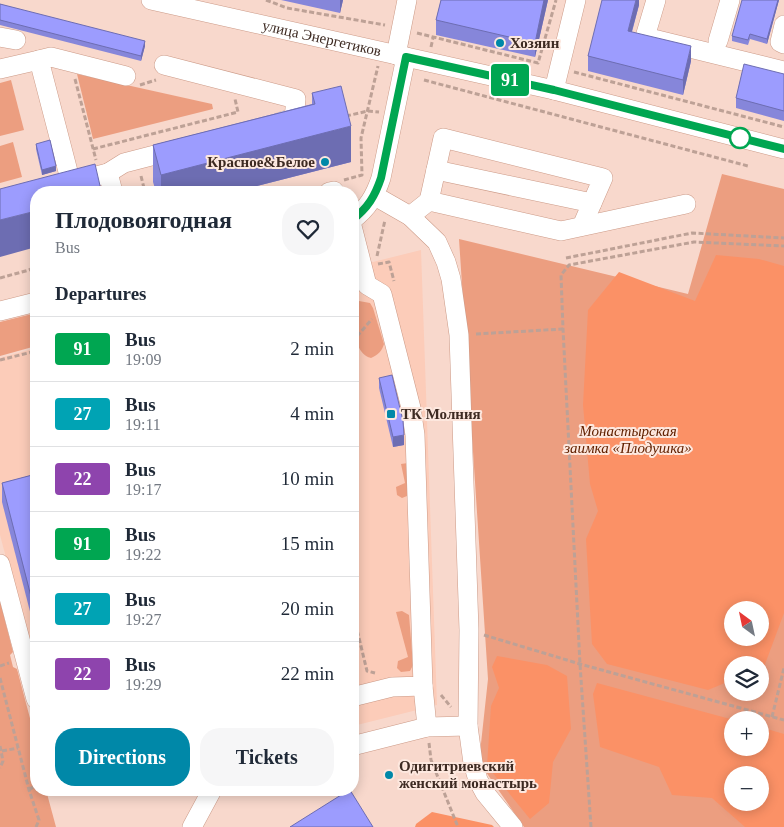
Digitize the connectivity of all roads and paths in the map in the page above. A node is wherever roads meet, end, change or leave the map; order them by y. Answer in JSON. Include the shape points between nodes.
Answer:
{"nodes":[{"id":1,"x":150,"y":0,"type":"edge"},
{"id":2,"x":266,"y":0,"type":"edge"},
{"id":3,"x":408,"y":0,"type":"edge"},
{"id":4,"x":556,"y":0,"type":"edge"},
{"id":5,"x":576,"y":0,"type":"edge"},
{"id":6,"x":656,"y":0,"type":"edge"},
{"id":7,"x":730,"y":0,"type":"edge"},
{"id":8,"x":784,"y":25,"type":"edge"},
{"id":9,"x":402,"y":28,"type":"junction"},
{"id":10,"x":718,"y":41,"type":"dead end"},
{"id":11,"x":784,"y":44,"type":"edge"},
{"id":12,"x":401,"y":56,"type":"junction"},
{"id":13,"x":40,"y":60,"type":"junction"},
{"id":14,"x":378,"y":66,"type":"dead end"},
{"id":15,"x":0,"y":69,"type":"edge"},
{"id":16,"x":73,"y":71,"type":"dead end"},
{"id":17,"x":784,"y":71,"type":"edge"},
{"id":18,"x":574,"y":72,"type":"dead end"},
{"id":19,"x":164,"y":74,"type":"joint"},
{"id":20,"x":424,"y":80,"type":"dead end"},
{"id":21,"x":131,"y":81,"type":"joint"},
{"id":22,"x":554,"y":90,"type":"junction"},
{"id":23,"x":234,"y":98,"type":"dead end"},
{"id":24,"x":368,"y":111,"type":"junction"},
{"id":25,"x":394,"y":114,"type":"junction"},
{"id":26,"x":339,"y":118,"type":"edge"},
{"id":27,"x":266,"y":126,"type":"edge"},
{"id":28,"x":784,"y":127,"type":"edge"},
{"id":29,"x":199,"y":143,"type":"edge"},
{"id":30,"x":93,"y":149,"type":"junction"},
{"id":31,"x":784,"y":149,"type":"edge"},
{"id":32,"x":748,"y":166,"type":"dead end"},
{"id":33,"x":140,"y":169,"type":"dead end"},
{"id":34,"x":436,"y":170,"type":"junction"},
{"id":35,"x":104,"y":174,"type":"junction"},
{"id":36,"x":110,"y":186,"type":"edge"},
{"id":37,"x":144,"y":186,"type":"edge"},
{"id":38,"x":335,"y":186,"type":"edge"},
{"id":39,"x":375,"y":196,"type":"junction"},
{"id":40,"x":429,"y":202,"type":"junction"},
{"id":41,"x":592,"y":203,"type":"junction"},
{"id":42,"x":686,"y":204,"type":"dead end"},
{"id":43,"x":359,"y":215,"type":"edge"},
{"id":44,"x":410,"y":216,"type":"junction"},
{"id":45,"x":582,"y":226,"type":"junction"},
{"id":46,"x":784,"y":238,"type":"edge"},
{"id":47,"x":784,"y":246,"type":"edge"},
{"id":48,"x":359,"y":256,"type":"edge"},
{"id":49,"x":566,"y":258,"type":"dead end"},
{"id":50,"x":30,"y":269,"type":"edge"},
{"id":51,"x":0,"y":278,"type":"edge"},
{"id":52,"x":30,"y":304,"type":"edge"},
{"id":53,"x":0,"y":311,"type":"edge"},
{"id":54,"x":563,"y":329,"type":"junction"},
{"id":55,"x":459,"y":335,"type":"junction"},
{"id":56,"x":30,"y":352,"type":"edge"},
{"id":57,"x":0,"y":360,"type":"edge"},
{"id":58,"x":0,"y":564,"type":"edge"},
{"id":59,"x":469,"y":630,"type":"junction"},
{"id":60,"x":359,"y":638,"type":"edge"},
{"id":61,"x":580,"y":664,"type":"junction"},
{"id":62,"x":784,"y":668,"type":"edge"},
{"id":63,"x":382,"y":674,"type":"dead end"},
{"id":64,"x":30,"y":676,"type":"edge"},
{"id":65,"x":0,"y":678,"type":"edge"},
{"id":66,"x":423,"y":686,"type":"junction"},
{"id":67,"x":359,"y":695,"type":"edge"},
{"id":68,"x":772,"y":717,"type":"junction"},
{"id":69,"x":784,"y":720,"type":"edge"},
{"id":70,"x":468,"y":726,"type":"junction"},
{"id":71,"x":427,"y":727,"type":"junction"},
{"id":72,"x":359,"y":744,"type":"edge"},
{"id":73,"x":1,"y":748,"type":"edge"},
{"id":74,"x":18,"y":748,"type":"junction"},
{"id":75,"x":0,"y":768,"type":"edge"},
{"id":76,"x":29,"y":790,"type":"joint"},
{"id":77,"x":30,"y":793,"type":"edge"},
{"id":78,"x":31,"y":796,"type":"edge"},
{"id":79,"x":209,"y":796,"type":"edge"},
{"id":80,"x":37,"y":827,"type":"edge"},
{"id":81,"x":192,"y":827,"type":"edge"},
{"id":82,"x":458,"y":827,"type":"edge"},
{"id":83,"x":513,"y":827,"type":"edge"},
{"id":84,"x":591,"y":827,"type":"edge"}],
"edges":[{"from":1,"to":12,"type":"street","name":"улица Энергетиков"},
{"from":2,"to":9,"type":"path","via":[[287,8]]},
{"from":3,"to":9,"type":"street"},
{"from":4,"to":9,"type":"path","via":[[538,63]]},
{"from":5,"to":22,"type":"street"},
{"from":6,"to":17,"type":"street","via":[[645,37]]},
{"from":7,"to":10,"type":"street"},
{"from":8,"to":11,"type":"street","via":[[780,42]]},
{"from":9,"to":12,"type":"street"},
{"from":12,"to":22,"type":"street","name":"улица Энергетиков"},
{"from":12,"to":25,"type":"street"},
{"from":13,"to":15,"type":"street"},
{"from":13,"to":21,"type":"street","via":[[51,57]]},
{"from":13,"to":35,"type":"street","via":[[62,185]]},
{"from":14,"to":24,"type":"path"},
{"from":16,"to":30,"type":"path"},
{"from":18,"to":28,"type":"path"},
{"from":19,"to":21,"type":"path","via":[[155,80]]},
{"from":19,"to":27,"type":"street","via":[[296,99],[294,118]]},
{"from":20,"to":32,"type":"path"},
{"from":22,"to":31,"type":"street","name":"улица Энергетиков"},
{"from":23,"to":30,"type":"path","via":[[238,112]]},
{"from":24,"to":25,"type":"path"},
{"from":24,"to":26,"type":"path"},
{"from":24,"to":38,"type":"path","via":[[361,138],[362,175]]},
{"from":25,"to":39,"type":"street"},
{"from":29,"to":35,"type":"street","via":[[124,163]]},
{"from":30,"to":35,"type":"path"},
{"from":33,"to":37,"type":"path"},
{"from":34,"to":40,"type":"street"},
{"from":34,"to":41,"type":"street"},
{"from":34,"to":41,"type":"street","via":[[443,138],[603,178]]},
{"from":35,"to":36,"type":"street"},
{"from":39,"to":43,"type":"street"},
{"from":39,"to":44,"type":"street"},
{"from":40,"to":44,"type":"street"},
{"from":40,"to":45,"type":"street","via":[[561,231]]},
{"from":41,"to":45,"type":"street"},
{"from":42,"to":45,"type":"street"},
{"from":44,"to":55,"type":"street","via":[[437,242],[446,262]]},
{"from":46,"to":49,"type":"path","via":[[692,233]]},
{"from":47,"to":54,"type":"path","via":[[694,242],[569,266],[561,275]]},
{"from":48,"to":66,"type":"street","via":[[366,285],[382,294],[416,436]]},
{"from":50,"to":51,"type":"path"},
{"from":52,"to":53,"type":"street"},
{"from":54,"to":55,"type":"path"},
{"from":54,"to":61,"type":"path"},
{"from":55,"to":59,"type":"street"},
{"from":56,"to":57,"type":"path"},
{"from":58,"to":64,"type":"street"},
{"from":59,"to":61,"type":"path"},
{"from":59,"to":70,"type":"street"},
{"from":60,"to":63,"type":"path","via":[[367,671]]},
{"from":61,"to":68,"type":"path"},
{"from":61,"to":84,"type":"path"},
{"from":62,"to":68,"type":"path"},
{"from":65,"to":74,"type":"path"},
{"from":66,"to":67,"type":"street","via":[[392,687]]},
{"from":66,"to":71,"type":"street"},
{"from":68,"to":69,"type":"path"},
{"from":70,"to":71,"type":"street"},
{"from":70,"to":83,"type":"street","via":[[478,780]]},
{"from":71,"to":72,"type":"street"},
{"from":71,"to":82,"type":"path","via":[[430,760]]},
{"from":73,"to":74,"type":"path"},
{"from":73,"to":75,"type":"path"},
{"from":74,"to":76,"type":"path"},
{"from":76,"to":77,"type":"path"},
{"from":78,"to":80,"type":"path","via":[[39,820]]},
{"from":79,"to":81,"type":"street"}]}
